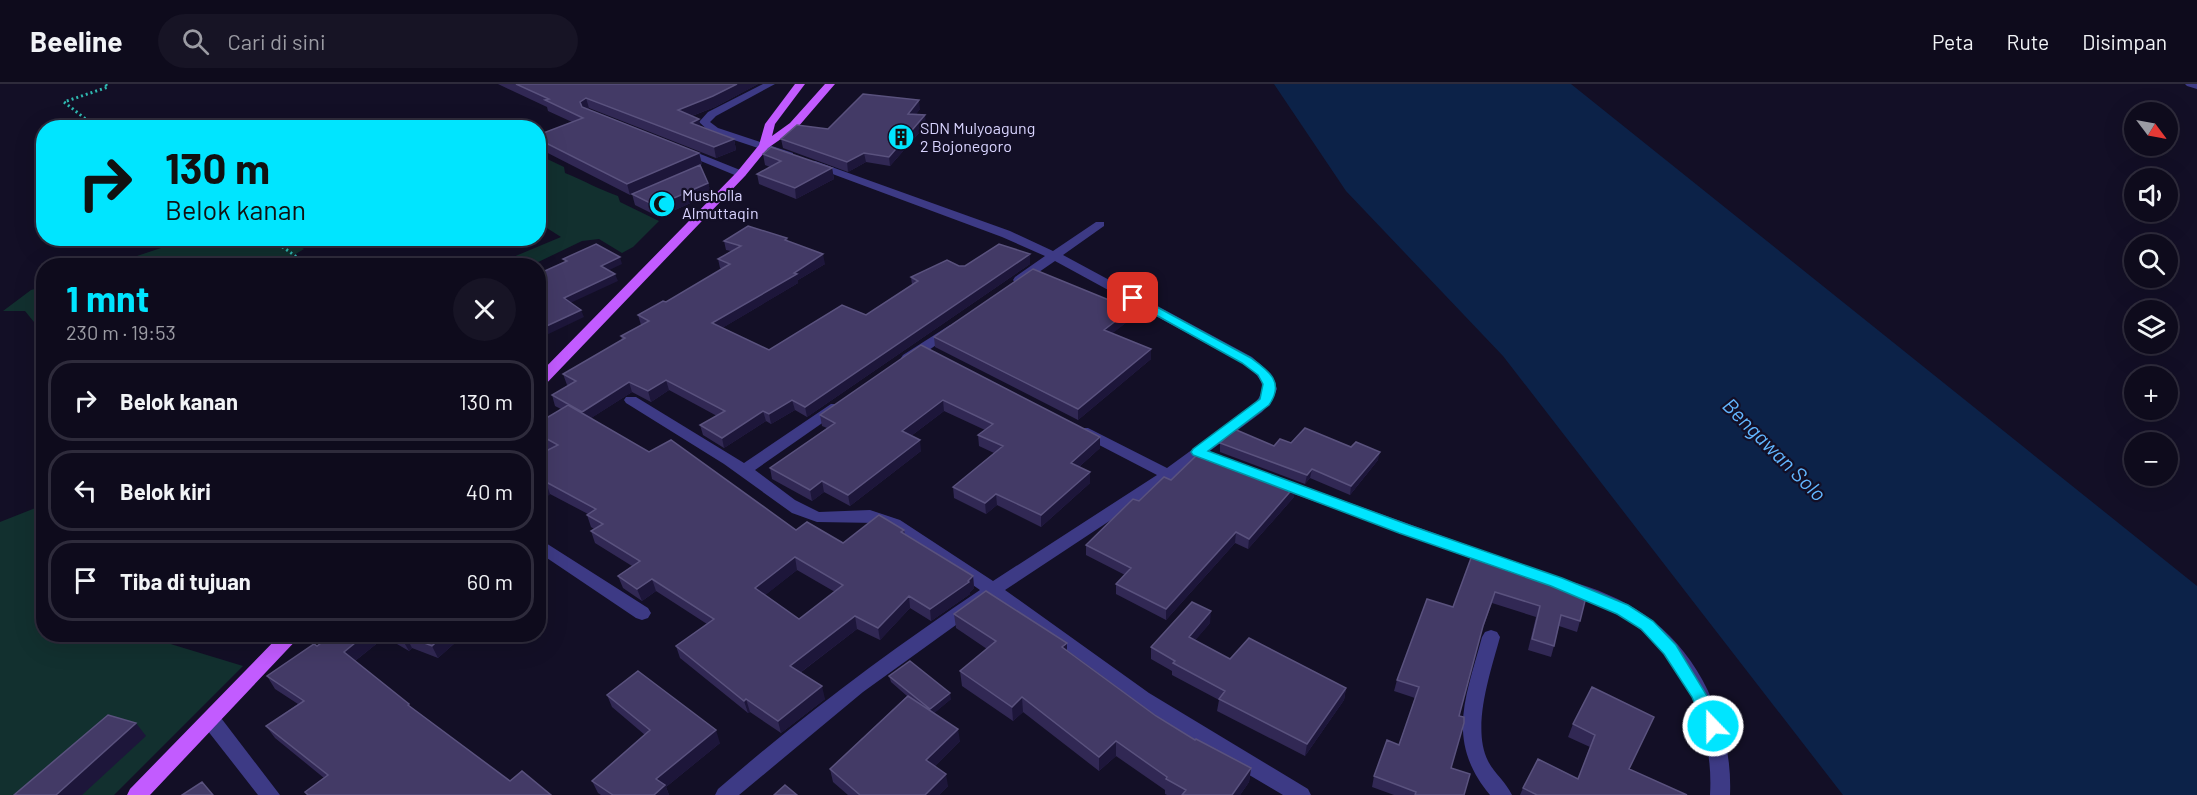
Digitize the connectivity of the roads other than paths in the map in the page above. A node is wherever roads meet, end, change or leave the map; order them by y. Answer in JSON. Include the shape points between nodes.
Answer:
{"nodes":[{"id":1,"x":770,"y":84,"type":"edge"},
{"id":2,"x":800,"y":84,"type":"edge"},
{"id":3,"x":830,"y":84,"type":"edge"},
{"id":4,"x":2190,"y":84,"type":"edge"},
{"id":5,"x":2197,"y":86,"type":"edge"},
{"id":6,"x":764,"y":146,"type":"junction"},
{"id":7,"x":676,"y":148,"type":"edge"},
{"id":8,"x":741,"y":174,"type":"junction"},
{"id":9,"x":1100,"y":224,"type":"dead end"},
{"id":10,"x":1053,"y":255,"type":"junction"},
{"id":11,"x":1007,"y":288,"type":"edge"},
{"id":12,"x":960,"y":321,"type":"edge"},
{"id":13,"x":895,"y":367,"type":"edge"},
{"id":14,"x":546,"y":376,"type":"edge"},
{"id":15,"x":848,"y":399,"type":"edge"},
{"id":16,"x":631,"y":400,"type":"dead end"},
{"id":17,"x":1071,"y":425,"type":"edge"},
{"id":18,"x":1198,"y":452,"type":"junction"},
{"id":19,"x":1220,"y":460,"type":"edge"},
{"id":20,"x":744,"y":470,"type":"junction"},
{"id":21,"x":1167,"y":474,"type":"junction"},
{"id":22,"x":1263,"y":477,"type":"edge"},
{"id":23,"x":546,"y":549,"type":"edge"},
{"id":24,"x":1513,"y":567,"type":"edge"},
{"id":25,"x":1557,"y":582,"type":"edge"},
{"id":26,"x":993,"y":588,"type":"junction"},
{"id":27,"x":642,"y":613,"type":"dead end"},
{"id":28,"x":1491,"y":637,"type":"dead end"},
{"id":29,"x":285,"y":642,"type":"edge"},
{"id":30,"x":211,"y":720,"type":"junction"},
{"id":31,"x":137,"y":795,"type":"edge"},
{"id":32,"x":270,"y":795,"type":"edge"},
{"id":33,"x":725,"y":795,"type":"edge"},
{"id":34,"x":1301,"y":795,"type":"edge"},
{"id":35,"x":1502,"y":795,"type":"edge"},
{"id":36,"x":1720,"y":795,"type":"edge"}],
"edges":[{"from":1,"to":6,"type":"street","via":[[704,121],[714,130]]},
{"from":2,"to":6,"type":"main road","via":[[770,124]]},
{"from":3,"to":6,"type":"main road","via":[[794,125]]},
{"from":4,"to":5,"type":"street"},
{"from":6,"to":8,"type":"main road"},
{"from":6,"to":10,"type":"street","via":[[1006,234]]},
{"from":7,"to":8,"type":"street"},
{"from":8,"to":14,"type":"main road"},
{"from":9,"to":10,"type":"street"},
{"from":10,"to":11,"type":"street"},
{"from":10,"to":18,"type":"street","via":[[1263,372],[1270,384],[1265,402]]},
{"from":12,"to":13,"type":"street","via":[[928,351]]},
{"from":15,"to":20,"type":"street"},
{"from":16,"to":20,"type":"street"},
{"from":17,"to":21,"type":"street"},
{"from":18,"to":19,"type":"street"},
{"from":18,"to":21,"type":"street"},
{"from":20,"to":26,"type":"street","via":[[808,514],[829,519],[870,514],[884,518]]},
{"from":21,"to":26,"type":"street"},
{"from":22,"to":24,"type":"street"},
{"from":23,"to":27,"type":"street"},
{"from":25,"to":36,"type":"street","via":[[1622,609],[1647,625],[1670,649],[1709,714],[1720,769]]},
{"from":26,"to":33,"type":"street","via":[[817,717]]},
{"from":26,"to":34,"type":"street","via":[[1120,683]]},
{"from":28,"to":35,"type":"street","via":[[1472,728],[1479,763]]},
{"from":29,"to":30,"type":"main road"},
{"from":30,"to":31,"type":"main road"},
{"from":30,"to":32,"type":"street"}]}
